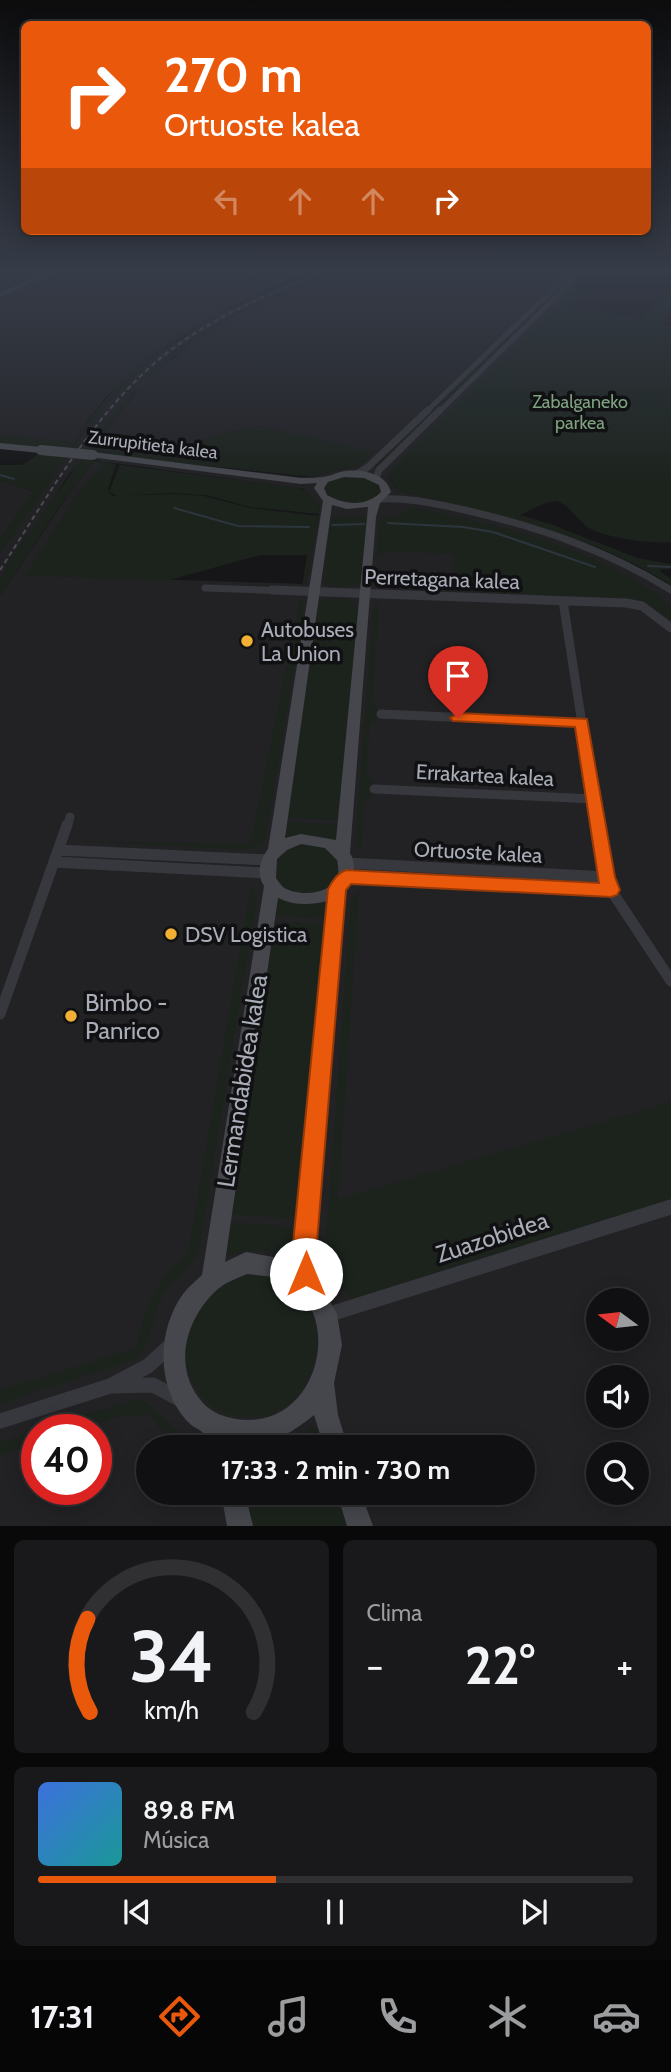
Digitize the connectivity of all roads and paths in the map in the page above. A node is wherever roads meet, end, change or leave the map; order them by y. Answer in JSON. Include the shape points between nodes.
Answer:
{"nodes":[{"id":1,"x":497,"y":343,"type":"edge"},
{"id":2,"x":508,"y":343,"type":"edge"},
{"id":3,"x":0,"y":446,"type":"edge"},
{"id":4,"x":357,"y":474,"type":"junction"},
{"id":5,"x":376,"y":478,"type":"junction"},
{"id":6,"x":322,"y":484,"type":"junction"},
{"id":7,"x":386,"y":488,"type":"junction"},
{"id":8,"x":402,"y":498,"type":"junction"},
{"id":9,"x":328,"y":500,"type":"junction"},
{"id":10,"x":377,"y":501,"type":"junction"},
{"id":11,"x":205,"y":588,"type":"dead end"},
{"id":12,"x":670,"y":589,"type":"edge"},
{"id":13,"x":316,"y":592,"type":"junction"},
{"id":14,"x":364,"y":593,"type":"junction"},
{"id":15,"x":563,"y":601,"type":"junction"},
{"id":16,"x":671,"y":628,"type":"edge"},
{"id":17,"x":381,"y":714,"type":"dead end"},
{"id":18,"x":582,"y":723,"type":"junction"},
{"id":19,"x":374,"y":789,"type":"dead end"},
{"id":20,"x":595,"y":799,"type":"junction"},
{"id":21,"x":70,"y":817,"type":"dead end"},
{"id":22,"x":58,"y":850,"type":"junction"},
{"id":23,"x":137,"y":854,"type":"junction"},
{"id":24,"x":54,"y":862,"type":"junction"},
{"id":25,"x":133,"y":866,"type":"junction"},
{"id":26,"x":271,"y":867,"type":"junction"},
{"id":27,"x":343,"y":871,"type":"junction"},
{"id":28,"x":606,"y":877,"type":"junction"},
{"id":29,"x":611,"y":890,"type":"junction"},
{"id":30,"x":671,"y":981,"type":"edge"},
{"id":31,"x":0,"y":1014,"type":"edge"},
{"id":32,"x":671,"y":1207,"type":"edge"},
{"id":33,"x":212,"y":1277,"type":"junction"},
{"id":34,"x":310,"y":1286,"type":"junction"},
{"id":35,"x":327,"y":1315,"type":"junction"},
{"id":36,"x":174,"y":1343,"type":"junction"},
{"id":37,"x":322,"y":1382,"type":"junction"},
{"id":38,"x":110,"y":1386,"type":"junction"},
{"id":39,"x":191,"y":1405,"type":"junction"},
{"id":40,"x":0,"y":1421,"type":"edge"},
{"id":41,"x":217,"y":1435,"type":"edge"},
{"id":42,"x":222,"y":1435,"type":"edge"},
{"id":43,"x":332,"y":1435,"type":"edge"},
{"id":44,"x":236,"y":1505,"type":"edge"},
{"id":45,"x":353,"y":1505,"type":"edge"},
{"id":46,"x":240,"y":1526,"type":"edge"},
{"id":47,"x":359,"y":1526,"type":"edge"}],
"edges":[{"from":1,"to":4,"type":"street"},
{"from":2,"to":5,"type":"street"},
{"from":3,"to":6,"type":"street","name":"Zurrupitieta kalea","bridge":true},
{"from":4,"to":5,"type":"street"},
{"from":4,"to":6,"type":"street","via":[[336,476]]},
{"from":5,"to":7,"type":"street"},
{"from":6,"to":9,"type":"street","via":[[323,497]]},
{"from":7,"to":8,"type":"street"},
{"from":7,"to":10,"type":"street"},
{"from":8,"to":10,"type":"street"},
{"from":8,"to":12,"type":"street","via":[[559,535],[618,559]]},
{"from":9,"to":10,"type":"street","via":[[351,506]]},
{"from":9,"to":13,"type":"street","name":"Lermandabidea kalea"},
{"from":10,"to":14,"type":"street"},
{"from":11,"to":13,"type":"street","name":"Perretagana kalea"},
{"from":13,"to":14,"type":"street","name":"Perretagana kalea"},
{"from":13,"to":26,"type":"street","name":"Lermandabidea kalea"},
{"from":14,"to":15,"type":"street","name":"Perretagana kalea"},
{"from":14,"to":27,"type":"street"},
{"from":15,"to":16,"type":"street","name":"Perretagana kalea","via":[[639,605]]},
{"from":15,"to":18,"type":"street"},
{"from":17,"to":18,"type":"street"},
{"from":18,"to":20,"type":"street"},
{"from":19,"to":20,"type":"street","name":"Errakartea kalea"},
{"from":20,"to":28,"type":"street"},
{"from":21,"to":22,"type":"street"},
{"from":22,"to":23,"type":"street"},
{"from":22,"to":24,"type":"street"},
{"from":23,"to":25,"type":"street"},
{"from":23,"to":26,"type":"street"},
{"from":24,"to":25,"type":"street"},
{"from":24,"to":31,"type":"street"},
{"from":25,"to":26,"type":"street"},
{"from":26,"to":27,"type":"street","via":[[292,841],[311,839],[329,843]]},
{"from":26,"to":27,"type":"street","via":[[280,892],[303,900],[316,899]]},
{"from":26,"to":33,"type":"street","name":"Lermandabidea kalea"},
{"from":27,"to":28,"type":"street","name":"Ortuoste kalea"},
{"from":27,"to":29,"type":"street","name":"Ortuoste kalea"},
{"from":27,"to":34,"type":"street","via":[[304,1254]]},
{"from":28,"to":29,"type":"street"},
{"from":29,"to":30,"type":"street"},
{"from":32,"to":35,"type":"street","name":"Zuazobidea"},
{"from":33,"to":34,"type":"street","via":[[246,1263],[263,1263],[296,1274]]},
{"from":33,"to":36,"type":"street","via":[[186,1305]]},
{"from":34,"to":35,"type":"street"},
{"from":35,"to":37,"type":"street","via":[[330,1360]]},
{"from":36,"to":38,"type":"street","via":[[148,1366]]},
{"from":36,"to":39,"type":"street","via":[[176,1376]]},
{"from":37,"to":42,"type":"street","via":[[304,1408],[288,1421],[270,1430]]},
{"from":37,"to":43,"type":"street"},
{"from":38,"to":39,"type":"street","via":[[153,1385]]},
{"from":38,"to":40,"type":"street"},
{"from":39,"to":41,"type":"street"},
{"from":44,"to":46,"type":"street"},
{"from":45,"to":47,"type":"street"}]}
